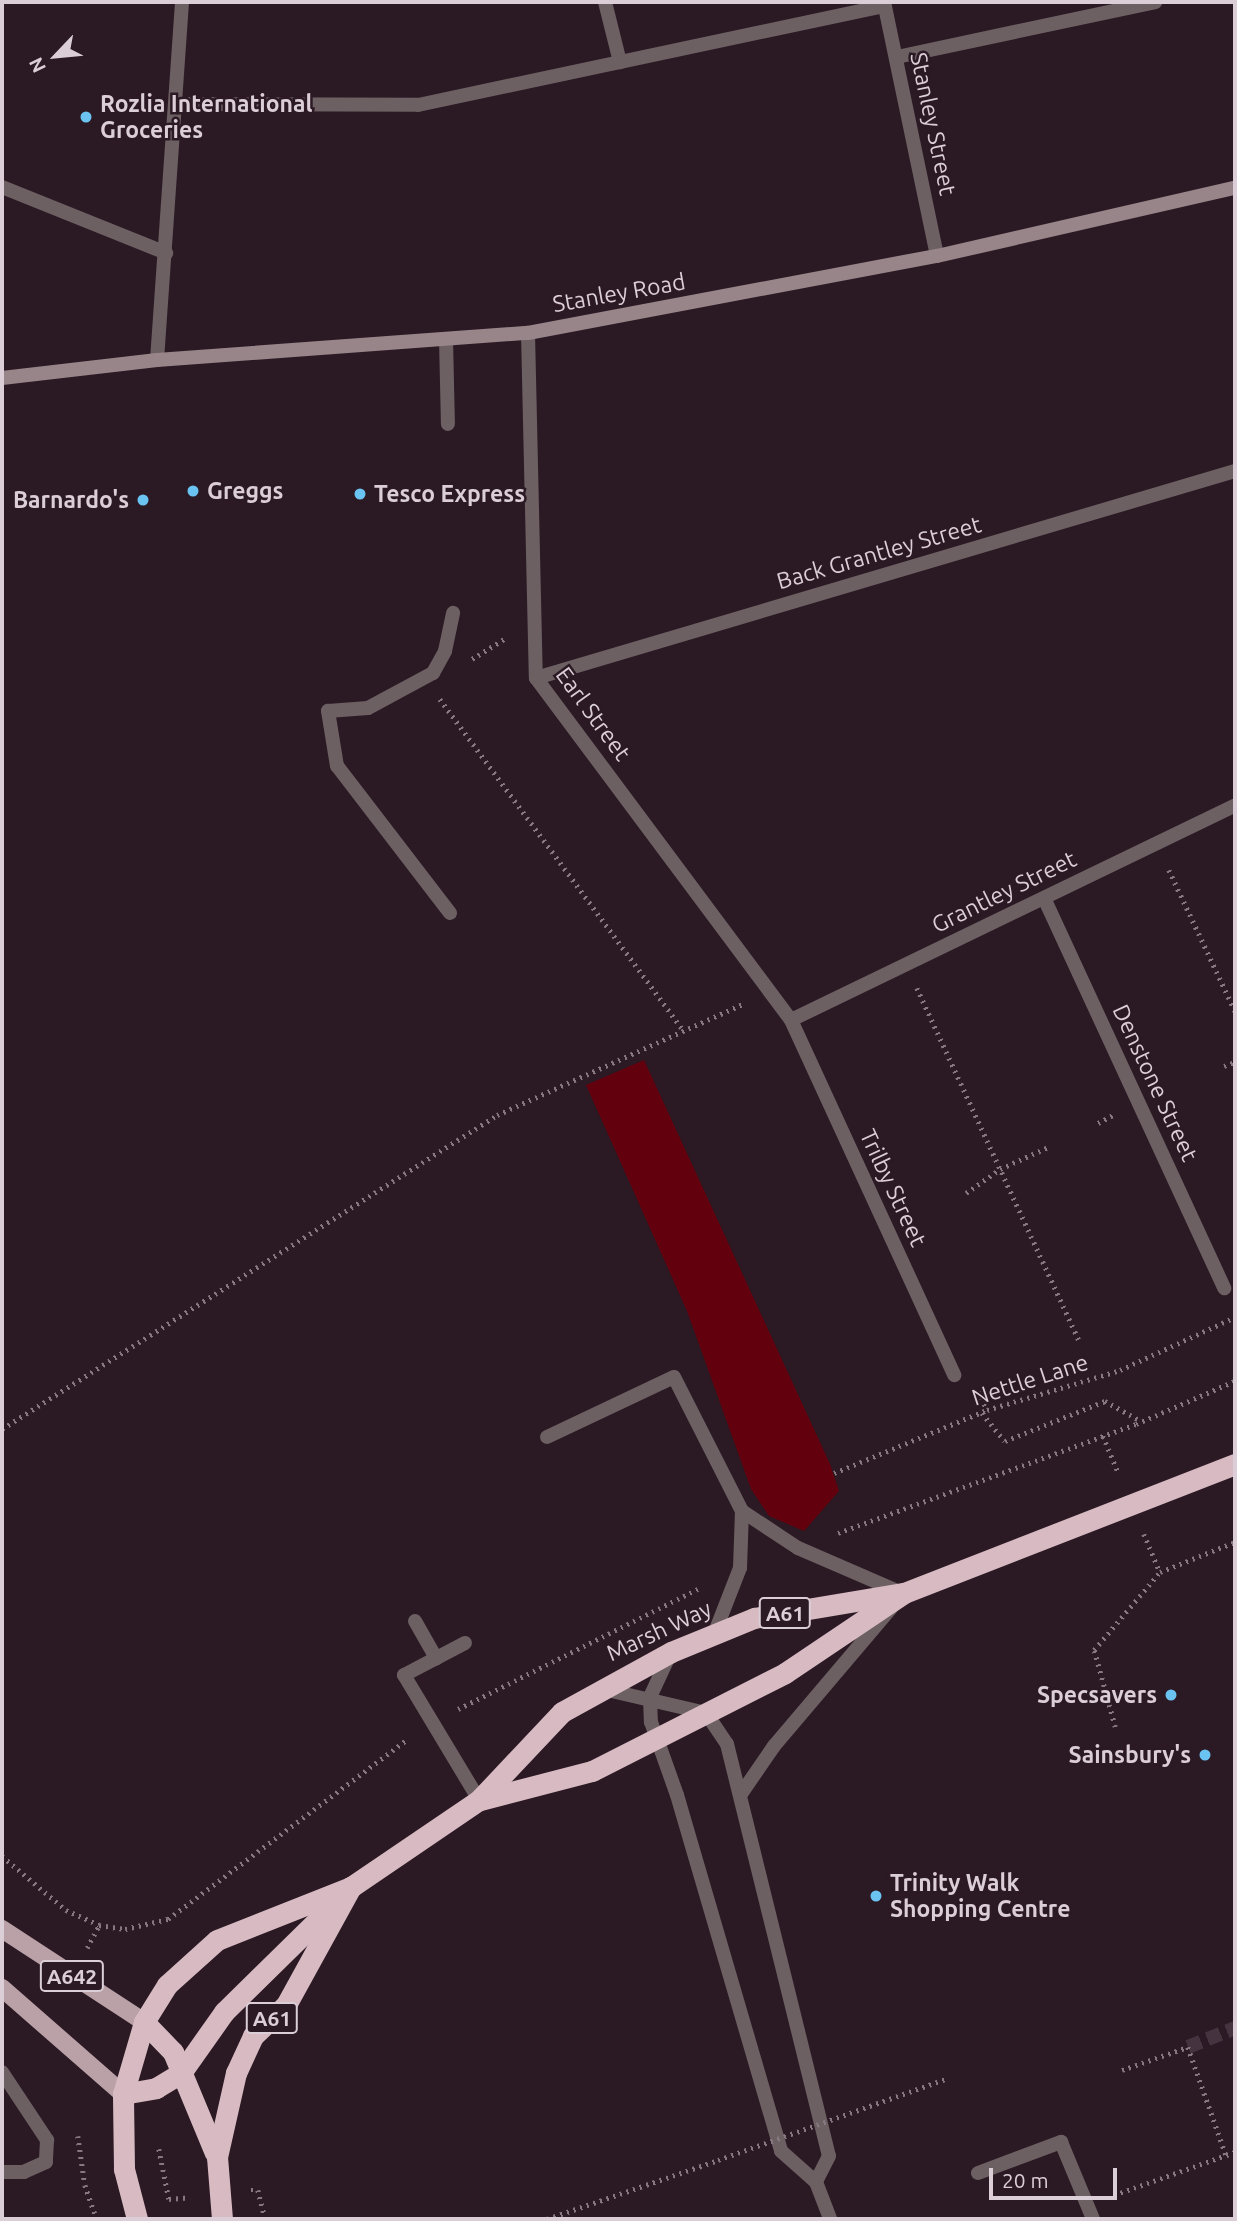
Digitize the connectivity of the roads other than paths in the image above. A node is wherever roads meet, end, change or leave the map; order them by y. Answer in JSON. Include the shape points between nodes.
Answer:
{"nodes":[{"id":1,"x":182,"y":2,"type":"edge"},
{"id":2,"x":605,"y":2,"type":"edge"},
{"id":3,"x":1155,"y":2,"type":"edge"},
{"id":4,"x":884,"y":4,"type":"edge"},
{"id":5,"x":897,"y":57,"type":"junction"},
{"id":6,"x":620,"y":62,"type":"junction"},
{"id":7,"x":177,"y":104,"type":"junction"},
{"id":8,"x":2,"y":187,"type":"edge"},
{"id":9,"x":1235,"y":188,"type":"edge"},
{"id":10,"x":166,"y":253,"type":"junction"},
{"id":11,"x":937,"y":256,"type":"junction"},
{"id":12,"x":527,"y":333,"type":"junction"},
{"id":13,"x":446,"y":339,"type":"junction"},
{"id":14,"x":157,"y":360,"type":"junction"},
{"id":15,"x":2,"y":378,"type":"edge"},
{"id":16,"x":448,"y":424,"type":"dead end"},
{"id":17,"x":1235,"y":471,"type":"edge"},
{"id":18,"x":453,"y":613,"type":"dead end"},
{"id":19,"x":536,"y":678,"type":"junction"},
{"id":20,"x":1235,"y":805,"type":"edge"},
{"id":21,"x":1044,"y":898,"type":"junction"},
{"id":22,"x":450,"y":914,"type":"dead end"},
{"id":23,"x":791,"y":1020,"type":"junction"},
{"id":24,"x":1224,"y":1288,"type":"dead end"},
{"id":25,"x":954,"y":1375,"type":"dead end"},
{"id":26,"x":547,"y":1437,"type":"dead end"},
{"id":27,"x":1235,"y":1464,"type":"edge"},
{"id":28,"x":742,"y":1511,"type":"junction"},
{"id":29,"x":904,"y":1594,"type":"junction"},
{"id":30,"x":415,"y":1621,"type":"dead end"},
{"id":31,"x":715,"y":1632,"type":"junction"},
{"id":32,"x":465,"y":1643,"type":"dead end"},
{"id":33,"x":671,"y":1652,"type":"junction"},
{"id":34,"x":436,"y":1658,"type":"junction"},
{"id":35,"x":600,"y":1689,"type":"junction"},
{"id":36,"x":650,"y":1697,"type":"junction"},
{"id":37,"x":706,"y":1713,"type":"junction"},
{"id":38,"x":657,"y":1740,"type":"junction"},
{"id":39,"x":741,"y":1794,"type":"junction"},
{"id":40,"x":479,"y":1800,"type":"junction"},
{"id":41,"x":351,"y":1887,"type":"junction"},
{"id":42,"x":2,"y":1929,"type":"edge"},
{"id":43,"x":2,"y":1988,"type":"edge"},
{"id":44,"x":144,"y":2022,"type":"junction"},
{"id":45,"x":2,"y":2072,"type":"edge"},
{"id":46,"x":181,"y":2073,"type":"junction"},
{"id":47,"x":123,"y":2094,"type":"junction"},
{"id":48,"x":217,"y":2157,"type":"junction"},
{"id":49,"x":2,"y":2172,"type":"edge"},
{"id":50,"x":978,"y":2173,"type":"dead end"},
{"id":51,"x":816,"y":2182,"type":"junction"},
{"id":52,"x":1090,"y":2212,"type":"edge"},
{"id":53,"x":137,"y":2219,"type":"edge"},
{"id":54,"x":222,"y":2219,"type":"edge"},
{"id":55,"x":830,"y":2219,"type":"edge"}],
"edges":[{"from":1,"to":7,"type":"street"},
{"from":2,"to":6,"type":"street"},
{"from":3,"to":5,"type":"street"},
{"from":4,"to":5,"type":"street","name":"Stanley Street"},
{"from":4,"to":6,"type":"street"},
{"from":5,"to":11,"type":"street","name":"Stanley Street"},
{"from":6,"to":7,"type":"street","via":[[418,105]]},
{"from":7,"to":10,"type":"street"},
{"from":8,"to":10,"type":"street"},
{"from":9,"to":11,"type":"street","name":"Stanley Road"},
{"from":10,"to":14,"type":"street"},
{"from":11,"to":12,"type":"street","name":"Stanley Road"},
{"from":12,"to":13,"type":"street","name":"Stanley Road"},
{"from":12,"to":19,"type":"street","name":"Earl Street"},
{"from":13,"to":14,"type":"street","name":"Stanley Road"},
{"from":13,"to":16,"type":"street"},
{"from":14,"to":15,"type":"street","name":"Stanley Road"},
{"from":17,"to":19,"type":"street","name":"Back Grantley Street"},
{"from":18,"to":22,"type":"street","via":[[445,651],[433,673],[368,708],[328,711],[337,766]]},
{"from":19,"to":23,"type":"street","name":"Earl Street"},
{"from":20,"to":21,"type":"street","name":"Grantley Street"},
{"from":21,"to":23,"type":"street","name":"Grantley Street"},
{"from":21,"to":24,"type":"street","name":"Denstone Street"},
{"from":23,"to":25,"type":"street","name":"Trilby Street"},
{"from":26,"to":28,"type":"street","via":[[674,1377]]},
{"from":27,"to":29,"type":"highway","name":"Marsh Way","number":"A61"},
{"from":28,"to":29,"type":"street","via":[[798,1548]]},
{"from":28,"to":31,"type":"street","via":[[740,1568]]},
{"from":29,"to":31,"type":"highway","name":"Marsh Way","number":"A61","via":[[754,1618]]},
{"from":29,"to":37,"type":"highway","name":"Marsh Way","number":"A61","via":[[785,1673]]},
{"from":29,"to":39,"type":"street","via":[[774,1746]]},
{"from":30,"to":34,"type":"street"},
{"from":31,"to":33,"type":"highway","name":"Marsh Way","number":"A61"},
{"from":32,"to":34,"type":"street"},
{"from":33,"to":35,"type":"highway","name":"Marsh Way","number":"A61"},
{"from":33,"to":36,"type":"street"},
{"from":34,"to":40,"type":"street","via":[[404,1675]]},
{"from":35,"to":36,"type":"street"},
{"from":35,"to":40,"type":"highway","name":"Marsh Way","number":"A61","via":[[562,1712]]},
{"from":36,"to":37,"type":"street"},
{"from":36,"to":38,"type":"street"},
{"from":37,"to":38,"type":"highway","name":"Marsh Way","number":"A61"},
{"from":37,"to":39,"type":"street","via":[[727,1744]]},
{"from":38,"to":40,"type":"highway","name":"Marsh Way","number":"A61","via":[[592,1771]]},
{"from":38,"to":51,"type":"street","via":[[781,2151]]},
{"from":39,"to":51,"type":"street","via":[[829,2156]]},
{"from":40,"to":41,"type":"highway","name":"Marsh Way","number":"A61"},
{"from":41,"to":44,"type":"highway","name":"Marsh Way","number":"A61","via":[[217,1940],[167,1985]]},
{"from":41,"to":46,"type":"highway","via":[[224,2012]]},
{"from":41,"to":48,"type":"highway","name":"Marsh Way","number":"A61","via":[[286,2005],[253,2036],[225,2109]]},
{"from":42,"to":44,"type":"main road","number":"A642"},
{"from":43,"to":47,"type":"main road","number":"A642"},
{"from":44,"to":46,"type":"highway","via":[[173,2052]]},
{"from":44,"to":47,"type":"highway","number":"A61"},
{"from":45,"to":49,"type":"street","via":[[42,2129],[48,2151],[39,2168]]},
{"from":46,"to":47,"type":"highway","via":[[156,2088]]},
{"from":46,"to":48,"type":"highway"},
{"from":47,"to":53,"type":"highway","number":"A61","via":[[124,2169]]},
{"from":48,"to":54,"type":"highway","number":"A61"},
{"from":50,"to":52,"type":"street","via":[[1061,2142]]},
{"from":51,"to":55,"type":"street"}]}
